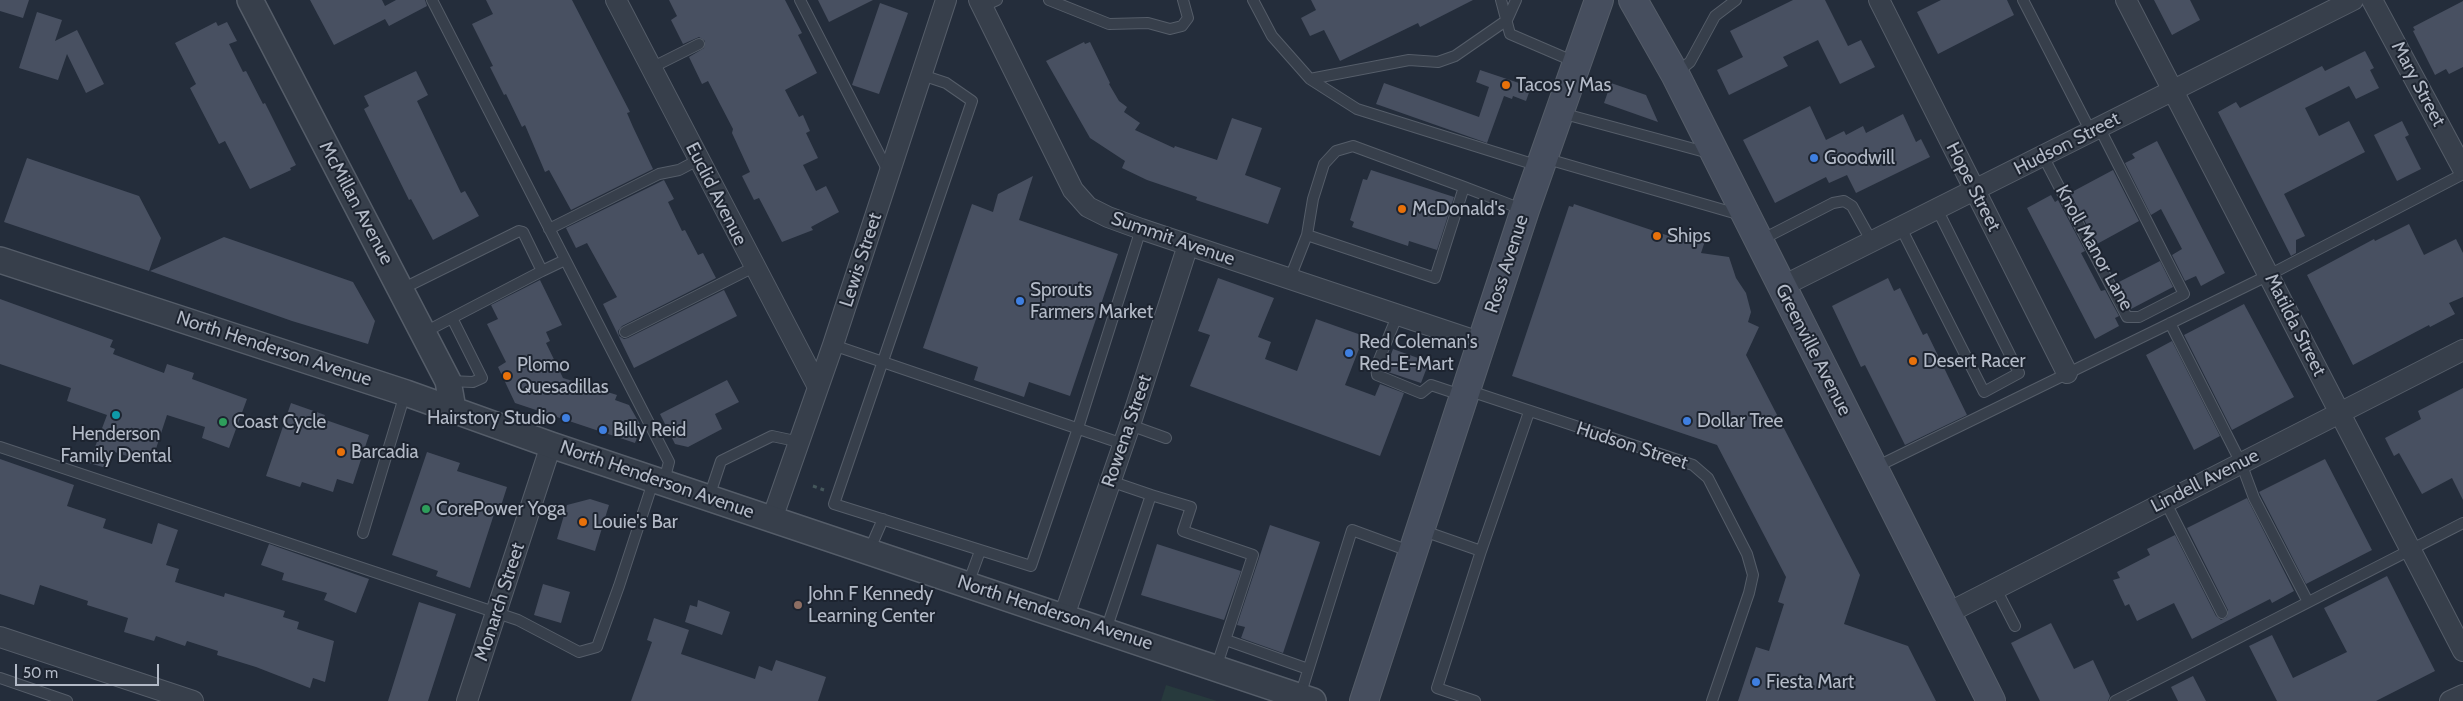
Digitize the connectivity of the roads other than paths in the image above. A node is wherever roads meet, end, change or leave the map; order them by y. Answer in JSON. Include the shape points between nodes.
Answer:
{"nodes":[{"id":1,"x":432,"y":0,"type":"edge"},
{"id":2,"x":616,"y":0,"type":"edge"},
{"id":3,"x":800,"y":0,"type":"edge"},
{"id":4,"x":946,"y":0,"type":"edge"},
{"id":5,"x":1049,"y":0,"type":"edge"},
{"id":6,"x":1183,"y":0,"type":"edge"},
{"id":7,"x":1253,"y":0,"type":"edge"},
{"id":8,"x":1501,"y":0,"type":"edge"},
{"id":9,"x":1516,"y":0,"type":"edge"},
{"id":10,"x":1598,"y":0,"type":"edge"},
{"id":11,"x":1633,"y":0,"type":"edge"},
{"id":12,"x":1736,"y":0,"type":"edge"},
{"id":13,"x":1880,"y":0,"type":"edge"},
{"id":14,"x":2023,"y":0,"type":"edge"},
{"id":15,"x":2126,"y":0,"type":"edge"},
{"id":16,"x":2353,"y":0,"type":"edge"},
{"id":17,"x":2372,"y":0,"type":"edge"},
{"id":18,"x":246,"y":2,"type":"edge"},
{"id":19,"x":986,"y":2,"type":"edge"},
{"id":20,"x":1507,"y":20,"type":"junction"},
{"id":21,"x":699,"y":44,"type":"dead end"},
{"id":22,"x":1575,"y":62,"type":"junction"},
{"id":23,"x":651,"y":68,"type":"junction"},
{"id":24,"x":1675,"y":74,"type":"junction"},
{"id":25,"x":922,"y":75,"type":"junction"},
{"id":26,"x":1310,"y":79,"type":"junction"},
{"id":27,"x":2173,"y":90,"type":"junction"},
{"id":28,"x":1558,"y":112,"type":"junction"},
{"id":29,"x":2095,"y":130,"type":"junction"},
{"id":30,"x":1715,"y":154,"type":"junction"},
{"id":31,"x":2044,"y":156,"type":"junction"},
{"id":32,"x":698,"y":160,"type":"junction"},
{"id":33,"x":1542,"y":162,"type":"junction"},
{"id":34,"x":2463,"y":169,"type":"edge"},
{"id":35,"x":890,"y":174,"type":"junction"},
{"id":36,"x":2463,"y":174,"type":"edge"},
{"id":37,"x":1464,"y":187,"type":"junction"},
{"id":38,"x":1975,"y":190,"type":"junction"},
{"id":39,"x":1937,"y":209,"type":"junction"},
{"id":40,"x":1525,"y":210,"type":"junction"},
{"id":41,"x":1746,"y":217,"type":"junction"},
{"id":42,"x":1901,"y":228,"type":"junction"},
{"id":43,"x":549,"y":229,"type":"junction"},
{"id":44,"x":1141,"y":229,"type":"junction"},
{"id":45,"x":1307,"y":235,"type":"junction"},
{"id":46,"x":1758,"y":241,"type":"junction"},
{"id":47,"x":1872,"y":242,"type":"junction"},
{"id":48,"x":1188,"y":245,"type":"junction"},
{"id":49,"x":0,"y":260,"type":"edge"},
{"id":50,"x":565,"y":260,"type":"junction"},
{"id":51,"x":754,"y":267,"type":"junction"},
{"id":52,"x":542,"y":271,"type":"junction"},
{"id":53,"x":2269,"y":275,"type":"junction"},
{"id":54,"x":1290,"y":278,"type":"junction"},
{"id":55,"x":1781,"y":287,"type":"junction"},
{"id":56,"x":402,"y":289,"type":"junction"},
{"id":57,"x":1398,"y":314,"type":"junction"},
{"id":58,"x":452,"y":318,"type":"junction"},
{"id":59,"x":2170,"y":323,"type":"junction"},
{"id":60,"x":625,"y":332,"type":"dead end"},
{"id":61,"x":423,"y":333,"type":"junction"},
{"id":62,"x":1482,"y":343,"type":"junction"},
{"id":63,"x":833,"y":345,"type":"junction"},
{"id":64,"x":2463,"y":350,"type":"edge"},
{"id":65,"x":884,"y":363,"type":"junction"},
{"id":66,"x":2067,"y":373,"type":"junction"},
{"id":67,"x":448,"y":381,"type":"junction"},
{"id":68,"x":818,"y":387,"type":"junction"},
{"id":69,"x":406,"y":393,"type":"junction"},
{"id":70,"x":1466,"y":393,"type":"junction"},
{"id":71,"x":453,"y":409,"type":"junction"},
{"id":72,"x":1529,"y":412,"type":"junction"},
{"id":73,"x":2340,"y":413,"type":"junction"},
{"id":74,"x":1130,"y":425,"type":"junction"},
{"id":75,"x":1078,"y":428,"type":"junction"},
{"id":76,"x":1166,"y":438,"type":"dead end"},
{"id":77,"x":800,"y":442,"type":"junction"},
{"id":78,"x":1123,"y":444,"type":"junction"},
{"id":79,"x":551,"y":445,"type":"junction"},
{"id":80,"x":0,"y":447,"type":"edge"},
{"id":81,"x":2240,"y":463,"type":"junction"},
{"id":82,"x":1873,"y":468,"type":"junction"},
{"id":83,"x":659,"y":480,"type":"junction"},
{"id":84,"x":1110,"y":481,"type":"junction"},
{"id":85,"x":1151,"y":494,"type":"junction"},
{"id":86,"x":709,"y":497,"type":"junction"},
{"id":87,"x":2165,"y":501,"type":"junction"},
{"id":88,"x":772,"y":519,"type":"junction"},
{"id":89,"x":883,"y":519,"type":"junction"},
{"id":90,"x":2463,"y":523,"type":"edge"},
{"id":91,"x":363,"y":533,"type":"dead end"},
{"id":92,"x":1417,"y":541,"type":"junction"},
{"id":93,"x":2411,"y":550,"type":"junction"},
{"id":94,"x":869,"y":551,"type":"junction"},
{"id":95,"x":980,"y":551,"type":"junction"},
{"id":96,"x":1481,"y":551,"type":"junction"},
{"id":97,"x":968,"y":584,"type":"junction"},
{"id":98,"x":1996,"y":589,"type":"junction"},
{"id":99,"x":2308,"y":602,"type":"junction"},
{"id":100,"x":496,"y":613,"type":"junction"},
{"id":101,"x":2222,"y":613,"type":"dead end"},
{"id":102,"x":1948,"y":614,"type":"junction"},
{"id":103,"x":1064,"y":616,"type":"junction"},
{"id":104,"x":2015,"y":626,"type":"dead end"},
{"id":105,"x":1106,"y":630,"type":"junction"},
{"id":106,"x":0,"y":637,"type":"edge"},
{"id":107,"x":1226,"y":640,"type":"junction"},
{"id":108,"x":2463,"y":650,"type":"edge"},
{"id":109,"x":1216,"y":668,"type":"junction"},
{"id":110,"x":1308,"y":669,"type":"junction"},
{"id":111,"x":0,"y":678,"type":"edge"},
{"id":112,"x":2463,"y":695,"type":"edge"},
{"id":113,"x":170,"y":697,"type":"edge"},
{"id":114,"x":1306,"y":698,"type":"edge"},
{"id":115,"x":67,"y":701,"type":"edge"},
{"id":116,"x":193,"y":701,"type":"edge"},
{"id":117,"x":468,"y":701,"type":"edge"},
{"id":118,"x":1364,"y":701,"type":"edge"},
{"id":119,"x":1475,"y":701,"type":"edge"},
{"id":120,"x":1712,"y":701,"type":"edge"},
{"id":121,"x":1990,"y":701,"type":"edge"},
{"id":122,"x":2115,"y":701,"type":"edge"},
{"id":123,"x":2450,"y":701,"type":"edge"}],
"edges":[{"from":1,"to":43,"type":"lane"},
{"from":2,"to":23,"type":"street","name":"Euclid Avenue"},
{"from":3,"to":35,"type":"lane"},
{"from":4,"to":25,"type":"street","name":"Lewis Street"},
{"from":5,"to":6,"type":"lane","via":[[1109,24],[1148,23],[1170,29],[1182,26],[1188,18]]},
{"from":7,"to":26,"type":"lane","via":[[1272,36]]},
{"from":8,"to":20,"type":"lane"},
{"from":9,"to":20,"type":"lane"},
{"from":10,"to":22,"type":"main road","name":"Ross Avenue"},
{"from":11,"to":24,"type":"main road","name":"Greenville Avenue"},
{"from":12,"to":24,"type":"lane","via":[[1715,16],[1690,62]]},
{"from":13,"to":38,"type":"street","name":"Hope Street"},
{"from":14,"to":29,"type":"lane"},
{"from":15,"to":27,"type":"street","name":"Matilda Street"},
{"from":16,"to":27,"type":"street","name":"Hudson Street"},
{"from":17,"to":34,"type":"street","name":"Mary Street"},
{"from":18,"to":56,"type":"street","name":"McMillan Avenue"},
{"from":19,"to":44,"type":"street","name":"Summit Avenue","via":[[1073,190],[1088,207]]},
{"from":20,"to":22,"type":"lane","via":[[1510,34]]},
{"from":20,"to":26,"type":"lane","via":[[1455,56],[1438,62],[1409,60]]},
{"from":21,"to":23,"type":"lane"},
{"from":22,"to":28,"type":"main road","name":"Ross Avenue"},
{"from":23,"to":32,"type":"street","name":"Euclid Avenue"},
{"from":24,"to":30,"type":"main road","name":"Greenville Avenue"},
{"from":25,"to":35,"type":"street","name":"Lewis Street"},
{"from":25,"to":65,"type":"lane","via":[[946,83],[972,101]]},
{"from":26,"to":33,"type":"lane","via":[[1357,109]]},
{"from":27,"to":29,"type":"street","name":"Hudson Street"},
{"from":27,"to":53,"type":"street","name":"Matilda Street"},
{"from":28,"to":30,"type":"lane"},
{"from":28,"to":33,"type":"main road","name":"Ross Avenue"},
{"from":29,"to":31,"type":"street","name":"Hudson Street"},
{"from":29,"to":31,"type":"lane","name":"Knoll Manor Lane","via":[[2184,294],[2139,317],[2127,317]]},
{"from":30,"to":41,"type":"main road","name":"Greenville Avenue"},
{"from":31,"to":38,"type":"street","name":"Hudson Street"},
{"from":32,"to":43,"type":"lane","via":[[679,170],[659,174]]},
{"from":32,"to":51,"type":"street","name":"Euclid Avenue"},
{"from":33,"to":40,"type":"main road","name":"Ross Avenue"},
{"from":33,"to":41,"type":"lane"},
{"from":35,"to":63,"type":"street","name":"Lewis Street"},
{"from":36,"to":53,"type":"lane"},
{"from":37,"to":40,"type":"lane"},
{"from":37,"to":45,"type":"lane","via":[[1353,146],[1336,151],[1324,164],[1313,199]]},
{"from":37,"to":45,"type":"lane","via":[[1435,278]]},
{"from":38,"to":39,"type":"street","name":"Hudson Street"},
{"from":38,"to":66,"type":"street","name":"Hope Street"},
{"from":39,"to":42,"type":"street","name":"Hudson Street"},
{"from":39,"to":42,"type":"lane","via":[[2019,373],[1984,392]]},
{"from":40,"to":62,"type":"main road","name":"Ross Avenue"},
{"from":41,"to":46,"type":"main road","name":"Greenville Avenue"},
{"from":42,"to":47,"type":"street","name":"Hudson Street"},
{"from":43,"to":50,"type":"lane"},
{"from":44,"to":48,"type":"street","name":"Summit Avenue"},
{"from":44,"to":75,"type":"lane"},
{"from":45,"to":54,"type":"lane"},
{"from":46,"to":47,"type":"lane","via":[[1833,203],[1844,201],[1852,206]]},
{"from":46,"to":55,"type":"main road","name":"Greenville Avenue"},
{"from":47,"to":55,"type":"street","name":"Hudson Street"},
{"from":48,"to":54,"type":"street","name":"Summit Avenue"},
{"from":48,"to":74,"type":"street","name":"Rowena Street"},
{"from":49,"to":69,"type":"street","name":"North Henderson Avenue"},
{"from":50,"to":52,"type":"lane"},
{"from":50,"to":83,"type":"lane","via":[[669,462]]},
{"from":51,"to":60,"type":"lane"},
{"from":51,"to":68,"type":"street","name":"Euclid Avenue"},
{"from":52,"to":56,"type":"lane","via":[[523,232],[519,231]]},
{"from":52,"to":58,"type":"lane"},
{"from":53,"to":59,"type":"lane"},
{"from":53,"to":73,"type":"street","name":"Matilda Street"},
{"from":54,"to":57,"type":"street","name":"Summit Avenue"},
{"from":55,"to":82,"type":"main road","name":"Greenville Avenue"},
{"from":56,"to":61,"type":"street","name":"McMillan Avenue"},
{"from":57,"to":62,"type":"street","name":"Summit Avenue"},
{"from":57,"to":70,"type":"lane","name":"Hudson Street","via":[[1376,368],[1377,375],[1421,393],[1431,385]]},
{"from":58,"to":61,"type":"lane"},
{"from":58,"to":67,"type":"lane","via":[[482,378],[473,382]]},
{"from":59,"to":66,"type":"lane"},
{"from":59,"to":81,"type":"lane"},
{"from":61,"to":67,"type":"street","name":"McMillan Avenue"},
{"from":62,"to":70,"type":"main road","name":"Ross Avenue"},
{"from":63,"to":65,"type":"lane"},
{"from":63,"to":68,"type":"street","name":"Lewis Street"},
{"from":64,"to":73,"type":"street","name":"Lindell Avenue"},
{"from":65,"to":75,"type":"lane"},
{"from":65,"to":89,"type":"lane","via":[[834,504]]},
{"from":66,"to":82,"type":"lane"},
{"from":67,"to":71,"type":"street","name":"McMillan Avenue"},
{"from":68,"to":77,"type":"street","name":"Lewis Street"},
{"from":69,"to":71,"type":"street","name":"North Henderson Avenue"},
{"from":69,"to":91,"type":"lane"},
{"from":70,"to":72,"type":"lane","name":"Hudson Street"},
{"from":70,"to":92,"type":"main road","name":"Ross Avenue"},
{"from":71,"to":79,"type":"street","name":"North Henderson Avenue"},
{"from":72,"to":96,"type":"lane"},
{"from":72,"to":120,"type":"lane","name":"Hudson Street","via":[[1693,465],[1708,478],[1747,554],[1753,575]]},
{"from":73,"to":81,"type":"street","name":"Lindell Avenue"},
{"from":73,"to":93,"type":"street","name":"Matilda Street"},
{"from":74,"to":76,"type":"lane"},
{"from":74,"to":78,"type":"street","name":"Rowena Street"},
{"from":75,"to":78,"type":"lane"},
{"from":75,"to":95,"type":"lane","via":[[1031,566]]},
{"from":77,"to":86,"type":"lane","via":[[772,436],[721,461]]},
{"from":77,"to":88,"type":"street","name":"Lewis Street"},
{"from":78,"to":84,"type":"street","name":"Rowena Street"},
{"from":79,"to":83,"type":"street","name":"North Henderson Avenue"},
{"from":79,"to":100,"type":"street","name":"Monarch Street"},
{"from":80,"to":100,"type":"lane"},
{"from":81,"to":87,"type":"street","name":"Lindell Avenue"},
{"from":81,"to":99,"type":"lane","via":[[2254,498]]},
{"from":82,"to":102,"type":"main road","name":"Greenville Avenue"},
{"from":83,"to":86,"type":"street","name":"North Henderson Avenue"},
{"from":83,"to":100,"type":"lane","via":[[597,647],[579,652],[518,620]]},
{"from":84,"to":85,"type":"lane"},
{"from":84,"to":103,"type":"street","name":"Rowena Street"},
{"from":85,"to":105,"type":"lane"},
{"from":85,"to":107,"type":"lane","via":[[1191,507],[1183,531],[1253,555]]},
{"from":86,"to":88,"type":"street","name":"North Henderson Avenue"},
{"from":87,"to":98,"type":"street","name":"Lindell Avenue"},
{"from":87,"to":101,"type":"lane"},
{"from":88,"to":94,"type":"street","name":"North Henderson Avenue"},
{"from":89,"to":94,"type":"lane"},
{"from":89,"to":95,"type":"lane"},
{"from":90,"to":93,"type":"lane"},
{"from":92,"to":96,"type":"lane"},
{"from":92,"to":110,"type":"lane","via":[[1352,530]]},
{"from":92,"to":118,"type":"main road","name":"Ross Avenue"},
{"from":93,"to":99,"type":"lane"},
{"from":93,"to":108,"type":"street","name":"Matilda Street"},
{"from":94,"to":97,"type":"street","name":"North Henderson Avenue"},
{"from":95,"to":97,"type":"lane"},
{"from":96,"to":119,"type":"lane","via":[[1437,688]]},
{"from":97,"to":103,"type":"street","name":"North Henderson Avenue"},
{"from":98,"to":102,"type":"street","name":"Lindell Avenue"},
{"from":98,"to":104,"type":"lane"},
{"from":99,"to":122,"type":"lane"},
{"from":100,"to":117,"type":"street","name":"Monarch Street"},
{"from":102,"to":121,"type":"main road","name":"Greenville Avenue"},
{"from":103,"to":105,"type":"street","name":"North Henderson Avenue"},
{"from":105,"to":109,"type":"street","name":"North Henderson Avenue"},
{"from":106,"to":113,"type":"street"},
{"from":107,"to":109,"type":"lane"},
{"from":107,"to":110,"type":"lane"},
{"from":109,"to":114,"type":"street","name":"North Henderson Avenue"},
{"from":110,"to":114,"type":"lane"},
{"from":111,"to":115,"type":"lane"},
{"from":112,"to":123,"type":"street"},
{"from":113,"to":116,"type":"street"}]}
